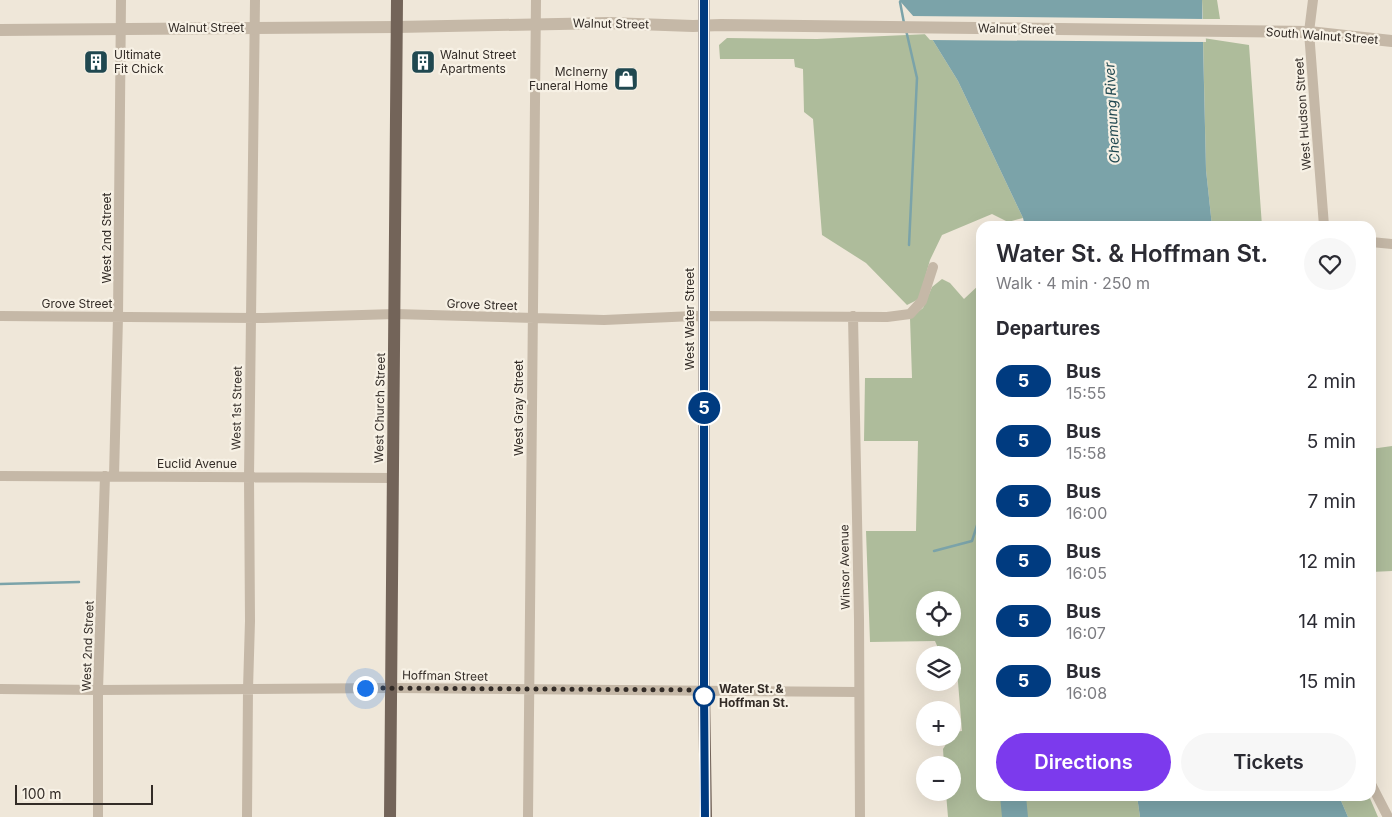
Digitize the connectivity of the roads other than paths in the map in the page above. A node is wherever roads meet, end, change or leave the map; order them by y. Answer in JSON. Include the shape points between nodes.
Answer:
{"nodes":[{"id":1,"x":121,"y":0,"type":"edge"},
{"id":2,"x":255,"y":0,"type":"edge"},
{"id":3,"x":397,"y":0,"type":"edge"},
{"id":4,"x":536,"y":0,"type":"edge"},
{"id":5,"x":704,"y":0,"type":"edge"},
{"id":6,"x":1313,"y":0,"type":"edge"},
{"id":7,"x":536,"y":24,"type":"junction"},
{"id":8,"x":703,"y":26,"type":"junction"},
{"id":9,"x":397,"y":27,"type":"junction"},
{"id":10,"x":254,"y":28,"type":"junction"},
{"id":11,"x":0,"y":30,"type":"edge"},
{"id":12,"x":121,"y":30,"type":"junction"},
{"id":13,"x":1223,"y":31,"type":"joint"},
{"id":14,"x":1309,"y":32,"type":"junction"},
{"id":15,"x":1392,"y":41,"type":"edge"},
{"id":16,"x":1324,"y":221,"type":"edge"},
{"id":17,"x":1376,"y":242,"type":"edge"},
{"id":18,"x":1392,"y":244,"type":"edge"},
{"id":19,"x":933,"y":267,"type":"dead end"},
{"id":20,"x":395,"y":314,"type":"junction"},
{"id":21,"x":0,"y":316,"type":"edge"},
{"id":22,"x":704,"y":316,"type":"junction"},
{"id":23,"x":853,"y":316,"type":"junction"},
{"id":24,"x":118,"y":317,"type":"junction"},
{"id":25,"x":251,"y":318,"type":"junction"},
{"id":26,"x":532,"y":319,"type":"junction"},
{"id":27,"x":0,"y":476,"type":"edge"},
{"id":28,"x":109,"y":476,"type":"junction"},
{"id":29,"x":249,"y":477,"type":"junction"},
{"id":30,"x":393,"y":478,"type":"junction"},
{"id":31,"x":0,"y":688,"type":"edge"},
{"id":32,"x":392,"y":688,"type":"junction"},
{"id":33,"x":248,"y":689,"type":"junction"},
{"id":34,"x":98,"y":690,"type":"junction"},
{"id":35,"x":530,"y":690,"type":"junction"},
{"id":36,"x":704,"y":690,"type":"junction"},
{"id":37,"x":859,"y":692,"type":"junction"},
{"id":38,"x":1376,"y":794,"type":"edge"},
{"id":39,"x":98,"y":817,"type":"edge"},
{"id":40,"x":247,"y":817,"type":"edge"},
{"id":41,"x":390,"y":817,"type":"edge"},
{"id":42,"x":528,"y":817,"type":"edge"},
{"id":43,"x":706,"y":817,"type":"edge"},
{"id":44,"x":860,"y":817,"type":"edge"},
{"id":45,"x":1388,"y":817,"type":"edge"}],
"edges":[{"from":1,"to":12,"type":"street","name":"West 2nd Street"},
{"from":2,"to":10,"type":"street","name":"West 1st Street"},
{"from":3,"to":9,"type":"main road","name":"West Church Street"},
{"from":4,"to":7,"type":"street","name":"West Gray Street"},
{"from":5,"to":8,"type":"main road","name":"West Water Street"},
{"from":6,"to":14,"type":"street","name":"West Hudson Street"},
{"from":7,"to":8,"type":"street","name":"Walnut Street"},
{"from":7,"to":9,"type":"street","name":"Walnut Street"},
{"from":7,"to":26,"type":"street","name":"West Gray Street"},
{"from":8,"to":13,"type":"street","name":"Walnut Street"},
{"from":8,"to":22,"type":"main road","name":"West Water Street"},
{"from":9,"to":10,"type":"street","name":"Walnut Street"},
{"from":9,"to":20,"type":"main road","name":"West Church Street"},
{"from":10,"to":12,"type":"street","name":"Walnut Street"},
{"from":10,"to":25,"type":"street","name":"West 1st Street"},
{"from":11,"to":12,"type":"street","name":"Walnut Street"},
{"from":12,"to":24,"type":"street","name":"West 2nd Street"},
{"from":13,"to":14,"type":"street","name":"South Walnut Street"},
{"from":14,"to":15,"type":"street","name":"South Walnut Street"},
{"from":14,"to":16,"type":"street","name":"West Hudson Street"},
{"from":17,"to":18,"type":"street"},
{"from":19,"to":23,"type":"street","name":"Grove Street","via":[[922,301],[910,314]]},
{"from":20,"to":25,"type":"street","name":"Grove Street"},
{"from":20,"to":26,"type":"street","name":"Grove Street"},
{"from":20,"to":30,"type":"main road","name":"West Church Street"},
{"from":21,"to":24,"type":"street","name":"Grove Street"},
{"from":22,"to":23,"type":"street","name":"Grove Street"},
{"from":22,"to":26,"type":"street","name":"Grove Street"},
{"from":22,"to":36,"type":"main road","name":"West Water Street"},
{"from":23,"to":37,"type":"street","name":"Winsor Avenue"},
{"from":24,"to":25,"type":"street","name":"Grove Street"},
{"from":24,"to":28,"type":"street","name":"West 2nd Street"},
{"from":25,"to":29,"type":"street","name":"West 1st Street"},
{"from":26,"to":35,"type":"street","name":"West Gray Street"},
{"from":27,"to":28,"type":"street","name":"Euclid Avenue"},
{"from":28,"to":29,"type":"street","name":"Euclid Avenue"},
{"from":28,"to":34,"type":"street","name":"West 2nd Street"},
{"from":29,"to":30,"type":"street","name":"Euclid Avenue"},
{"from":29,"to":33,"type":"street","name":"West 1st Street"},
{"from":30,"to":32,"type":"main road","name":"West Church Street"},
{"from":31,"to":34,"type":"street","name":"Hoffman Street"},
{"from":32,"to":33,"type":"street","name":"Hoffman Street"},
{"from":32,"to":35,"type":"street","name":"Hoffman Street"},
{"from":32,"to":41,"type":"main road","name":"West Church Street"},
{"from":33,"to":34,"type":"street","name":"Hoffman Street"},
{"from":33,"to":40,"type":"street","name":"West 1st Street"},
{"from":34,"to":39,"type":"street","name":"West 2nd Street"},
{"from":35,"to":36,"type":"street","name":"Hoffman Street"},
{"from":35,"to":42,"type":"street","name":"West Gray Street"},
{"from":36,"to":37,"type":"street","name":"Hoffman Street"},
{"from":36,"to":43,"type":"main road","name":"West Water Street"},
{"from":37,"to":44,"type":"street","name":"Winsor Avenue"},
{"from":38,"to":45,"type":"street"}]}
